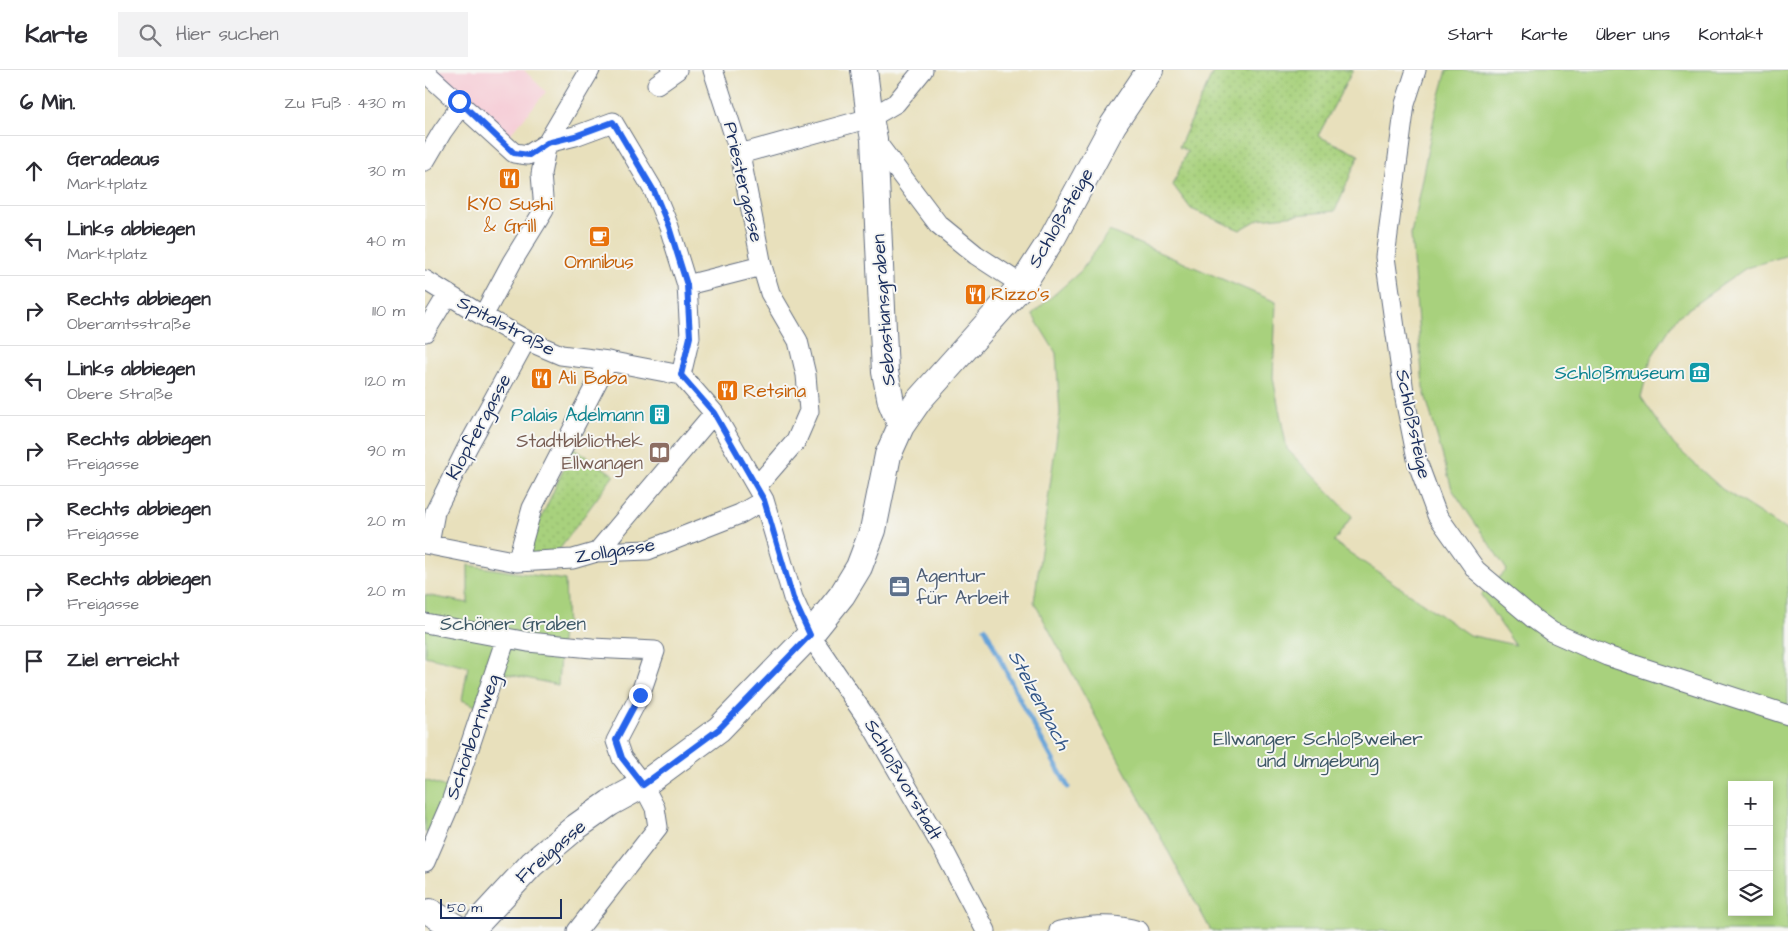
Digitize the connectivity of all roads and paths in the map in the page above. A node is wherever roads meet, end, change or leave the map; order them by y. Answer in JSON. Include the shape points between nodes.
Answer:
{"nodes":[{"id":1,"x":590,"y":70,"type":"edge"},
{"id":2,"x":677,"y":70,"type":"edge"},
{"id":3,"x":713,"y":70,"type":"edge"},
{"id":4,"x":864,"y":70,"type":"edge"},
{"id":5,"x":923,"y":70,"type":"edge"},
{"id":6,"x":1150,"y":70,"type":"edge"},
{"id":7,"x":1416,"y":70,"type":"edge"},
{"id":8,"x":425,"y":72,"type":"edge"},
{"id":9,"x":657,"y":84,"type":"dead end"},
{"id":10,"x":462,"y":104,"type":"junction"},
{"id":11,"x":872,"y":129,"type":"junction"},
{"id":12,"x":547,"y":143,"type":"junction"},
{"id":13,"x":740,"y":154,"type":"junction"},
{"id":14,"x":425,"y":161,"type":"edge"},
{"id":15,"x":762,"y":266,"type":"junction"},
{"id":16,"x":425,"y":280,"type":"edge"},
{"id":17,"x":687,"y":285,"type":"junction"},
{"id":18,"x":1022,"y":285,"type":"junction"},
{"id":19,"x":448,"y":294,"type":"junction"},
{"id":20,"x":483,"y":316,"type":"junction"},
{"id":21,"x":425,"y":332,"type":"edge"},
{"id":22,"x":526,"y":340,"type":"junction"},
{"id":23,"x":608,"y":361,"type":"junction"},
{"id":24,"x":681,"y":375,"type":"junction"},
{"id":25,"x":714,"y":413,"type":"junction"},
{"id":26,"x":901,"y":426,"type":"junction"},
{"id":27,"x":761,"y":493,"type":"junction"},
{"id":28,"x":427,"y":544,"type":"edge"},
{"id":29,"x":597,"y":552,"type":"junction"},
{"id":30,"x":517,"y":562,"type":"junction"},
{"id":31,"x":425,"y":623,"type":"edge"},
{"id":32,"x":810,"y":635,"type":"junction"},
{"id":33,"x":506,"y":638,"type":"junction"},
{"id":34,"x":1788,"y":715,"type":"edge"},
{"id":35,"x":643,"y":785,"type":"junction"},
{"id":36,"x":425,"y":862,"type":"edge"},
{"id":37,"x":430,"y":912,"type":"dead end"},
{"id":38,"x":462,"y":931,"type":"edge"},
{"id":39,"x":471,"y":931,"type":"edge"},
{"id":40,"x":577,"y":931,"type":"edge"},
{"id":41,"x":987,"y":931,"type":"edge"},
{"id":42,"x":1059,"y":931,"type":"edge"},
{"id":43,"x":1139,"y":931,"type":"edge"}],
"edges":[{"from":1,"to":12,"type":"street"},
{"from":2,"to":9,"type":"street"},
{"from":3,"to":13,"type":"street","name":"Priestergasse"},
{"from":4,"to":11,"type":"street","name":"Sebastiansgraben"},
{"from":5,"to":11,"type":"street"},
{"from":6,"to":18,"type":"street","name":"Schloßsteige","via":[[1113,125],[1053,237]]},
{"from":7,"to":34,"type":"street","name":"Schloßsteige","via":[[1405,104],[1385,257],[1417,464],[1437,515],[1476,570],[1552,632],[1607,656]]},
{"from":8,"to":10,"type":"street"},
{"from":10,"to":12,"type":"street","via":[[514,153],[529,155]]},
{"from":10,"to":14,"type":"street"},
{"from":11,"to":13,"type":"street"},
{"from":11,"to":18,"type":"street","via":[[938,224],[976,255]]},
{"from":11,"to":26,"type":"street","name":"Sebastiansgraben","via":[[885,372],[891,402]]},
{"from":12,"to":17,"type":"street","via":[[613,122],[654,191]]},
{"from":12,"to":20,"type":"street","via":[[541,174],[544,210]]},
{"from":13,"to":15,"type":"street","name":"Priestergasse"},
{"from":15,"to":17,"type":"street","name":"Priestergasse"},
{"from":15,"to":27,"type":"street","name":"Priestergasse","via":[[770,293],[798,341],[807,376],[809,411],[796,441]]},
{"from":16,"to":19,"type":"street","name":"Spitalstraße"},
{"from":17,"to":24,"type":"street","via":[[690,337]]},
{"from":18,"to":26,"type":"street","name":"Schloßsteige","via":[[919,400]]},
{"from":19,"to":20,"type":"street","name":"Spitalstraße"},
{"from":19,"to":21,"type":"street"},
{"from":20,"to":22,"type":"street","name":"Spitalstraße"},
{"from":22,"to":23,"type":"street","name":"Spitalstraße","via":[[561,355]]},
{"from":22,"to":28,"type":"street","name":"Klopfergasse","via":[[435,512]]},
{"from":23,"to":24,"type":"street","name":"Spitalstraße"},
{"from":23,"to":30,"type":"street","via":[[533,508]]},
{"from":24,"to":25,"type":"street","name":"Schloßvorstadt"},
{"from":25,"to":27,"type":"street","name":"Schloßvorstadt"},
{"from":25,"to":29,"type":"street"},
{"from":26,"to":32,"type":"street","via":[[888,455],[873,530],[859,566]]},
{"from":27,"to":29,"type":"street","name":"Zollgasse","via":[[740,514],[648,550]]},
{"from":27,"to":32,"type":"street","name":"Schloßvorstadt","via":[[793,598]]},
{"from":28,"to":30,"type":"street","name":"Zollgasse"},
{"from":29,"to":30,"type":"street","name":"Zollgasse","via":[[573,558]]},
{"from":31,"to":33,"type":"street"},
{"from":32,"to":35,"type":"street","name":"Freigasse","via":[[719,729]]},
{"from":32,"to":41,"type":"street","name":"Schloßvorstadt","via":[[872,726]]},
{"from":33,"to":35,"type":"street","via":[[591,648],[655,651],[640,695],[616,740],[622,758]]},
{"from":33,"to":36,"type":"street","name":"Schönbornweg","via":[[451,802]]},
{"from":35,"to":39,"type":"street","name":"Freigasse","via":[[610,803],[532,864]]},
{"from":35,"to":40,"type":"street","via":[[655,808],[658,828]]},
{"from":37,"to":38,"type":"street"},
{"from":42,"to":43,"type":"street","via":[[1089,925],[1113,925]]}]}
